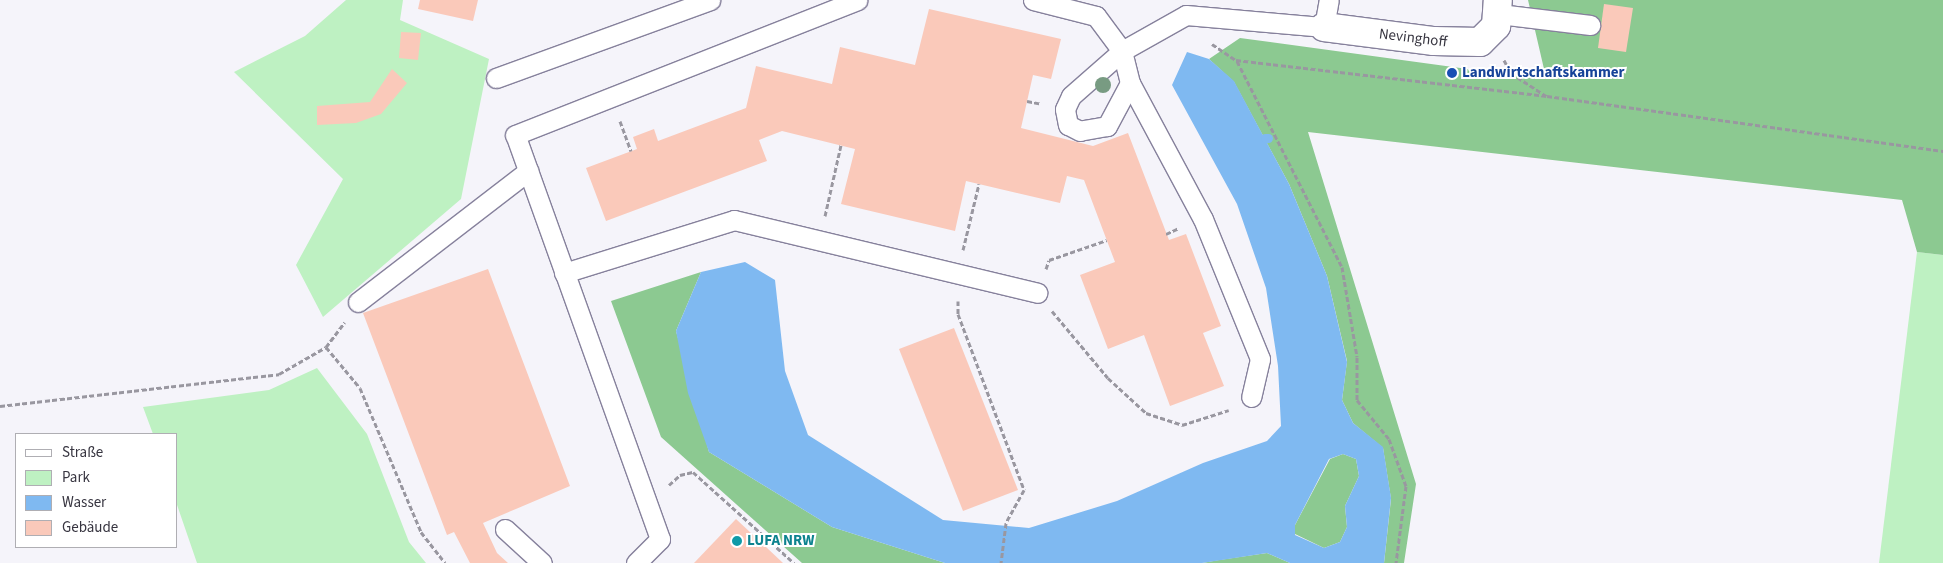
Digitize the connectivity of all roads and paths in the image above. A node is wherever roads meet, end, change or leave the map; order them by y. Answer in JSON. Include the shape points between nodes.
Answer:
{"nodes":[{"id":1,"x":710,"y":0,"type":"edge"},
{"id":2,"x":857,"y":0,"type":"edge"},
{"id":3,"x":1033,"y":0,"type":"edge"},
{"id":4,"x":1329,"y":0,"type":"edge"},
{"id":5,"x":1495,"y":17,"type":"edge"},
{"id":6,"x":1590,"y":25,"type":"dead end"},
{"id":7,"x":1324,"y":27,"type":"junction"},
{"id":8,"x":1122,"y":51,"type":"junction"},
{"id":9,"x":496,"y":78,"type":"dead end"},
{"id":10,"x":1130,"y":83,"type":"junction"},
{"id":11,"x":1547,"y":96,"type":"junction"},
{"id":12,"x":611,"y":97,"type":"junction"},
{"id":13,"x":841,"y":145,"type":"dead end"},
{"id":14,"x":631,"y":151,"type":"dead end"},
{"id":15,"x":1943,"y":151,"type":"edge"},
{"id":16,"x":528,"y":171,"type":"junction"},
{"id":17,"x":979,"y":184,"type":"dead end"},
{"id":18,"x":1107,"y":240,"type":"dead end"},
{"id":19,"x":819,"y":241,"type":"junction"},
{"id":20,"x":564,"y":273,"type":"junction"},
{"id":21,"x":957,"y":274,"type":"junction"},
{"id":22,"x":1037,"y":293,"type":"junction"},
{"id":23,"x":358,"y":302,"type":"joint"},
{"id":24,"x":958,"y":314,"type":"dead end"},
{"id":25,"x":326,"y":348,"type":"junction"},
{"id":26,"x":1251,"y":396,"type":"joint"},
{"id":27,"x":0,"y":406,"type":"edge"},
{"id":28,"x":648,"y":506,"type":"junction"},
{"id":29,"x":505,"y":529,"type":"dead end"},
{"id":30,"x":445,"y":563,"type":"edge"},
{"id":31,"x":542,"y":563,"type":"edge"},
{"id":32,"x":636,"y":563,"type":"edge"},
{"id":33,"x":794,"y":563,"type":"edge"},
{"id":34,"x":1001,"y":563,"type":"edge"},
{"id":35,"x":1396,"y":563,"type":"edge"}],
"edges":[{"from":1,"to":9,"type":"lane"},
{"from":2,"to":12,"type":"lane"},
{"from":3,"to":8,"type":"lane","via":[[1096,16]]},
{"from":4,"to":7,"type":"lane"},
{"from":5,"to":6,"type":"lane"},
{"from":5,"to":7,"type":"street","name":"Nevinghoff","via":[[1467,44]]},
{"from":5,"to":11,"type":"path","via":[[1511,72]]},
{"from":7,"to":8,"type":"lane","via":[[1186,15]]},
{"from":8,"to":10,"type":"lane"},
{"from":8,"to":10,"type":"lane","via":[[1071,96],[1065,109],[1068,124],[1080,131],[1107,126]]},
{"from":10,"to":26,"type":"lane","via":[[1203,219],[1260,358]]},
{"from":11,"to":15,"type":"path"},
{"from":11,"to":35,"type":"path","via":[[1236,60],[1342,267],[1358,357],[1356,400],[1388,439],[1406,486]]},
{"from":12,"to":14,"type":"path"},
{"from":12,"to":16,"type":"lane","via":[[515,135]]},
{"from":13,"to":19,"type":"path"},
{"from":16,"to":20,"type":"lane"},
{"from":16,"to":23,"type":"lane"},
{"from":17,"to":21,"type":"path"},
{"from":18,"to":22,"type":"path","via":[[1049,260]]},
{"from":19,"to":20,"type":"lane","via":[[734,220]]},
{"from":19,"to":21,"type":"lane"},
{"from":20,"to":28,"type":"lane"},
{"from":21,"to":22,"type":"lane"},
{"from":22,"to":26,"type":"path","via":[[1108,378],[1146,413],[1182,425],[1223,414]]},
{"from":23,"to":25,"type":"path"},
{"from":24,"to":34,"type":"path","via":[[1024,490],[1006,523]]},
{"from":25,"to":27,"type":"path","via":[[279,374]]},
{"from":25,"to":30,"type":"path","via":[[360,388],[420,532]]},
{"from":28,"to":32,"type":"lane","via":[[660,539]]},
{"from":28,"to":33,"type":"path","via":[[680,475],[693,472]]},
{"from":29,"to":31,"type":"lane"}]}
